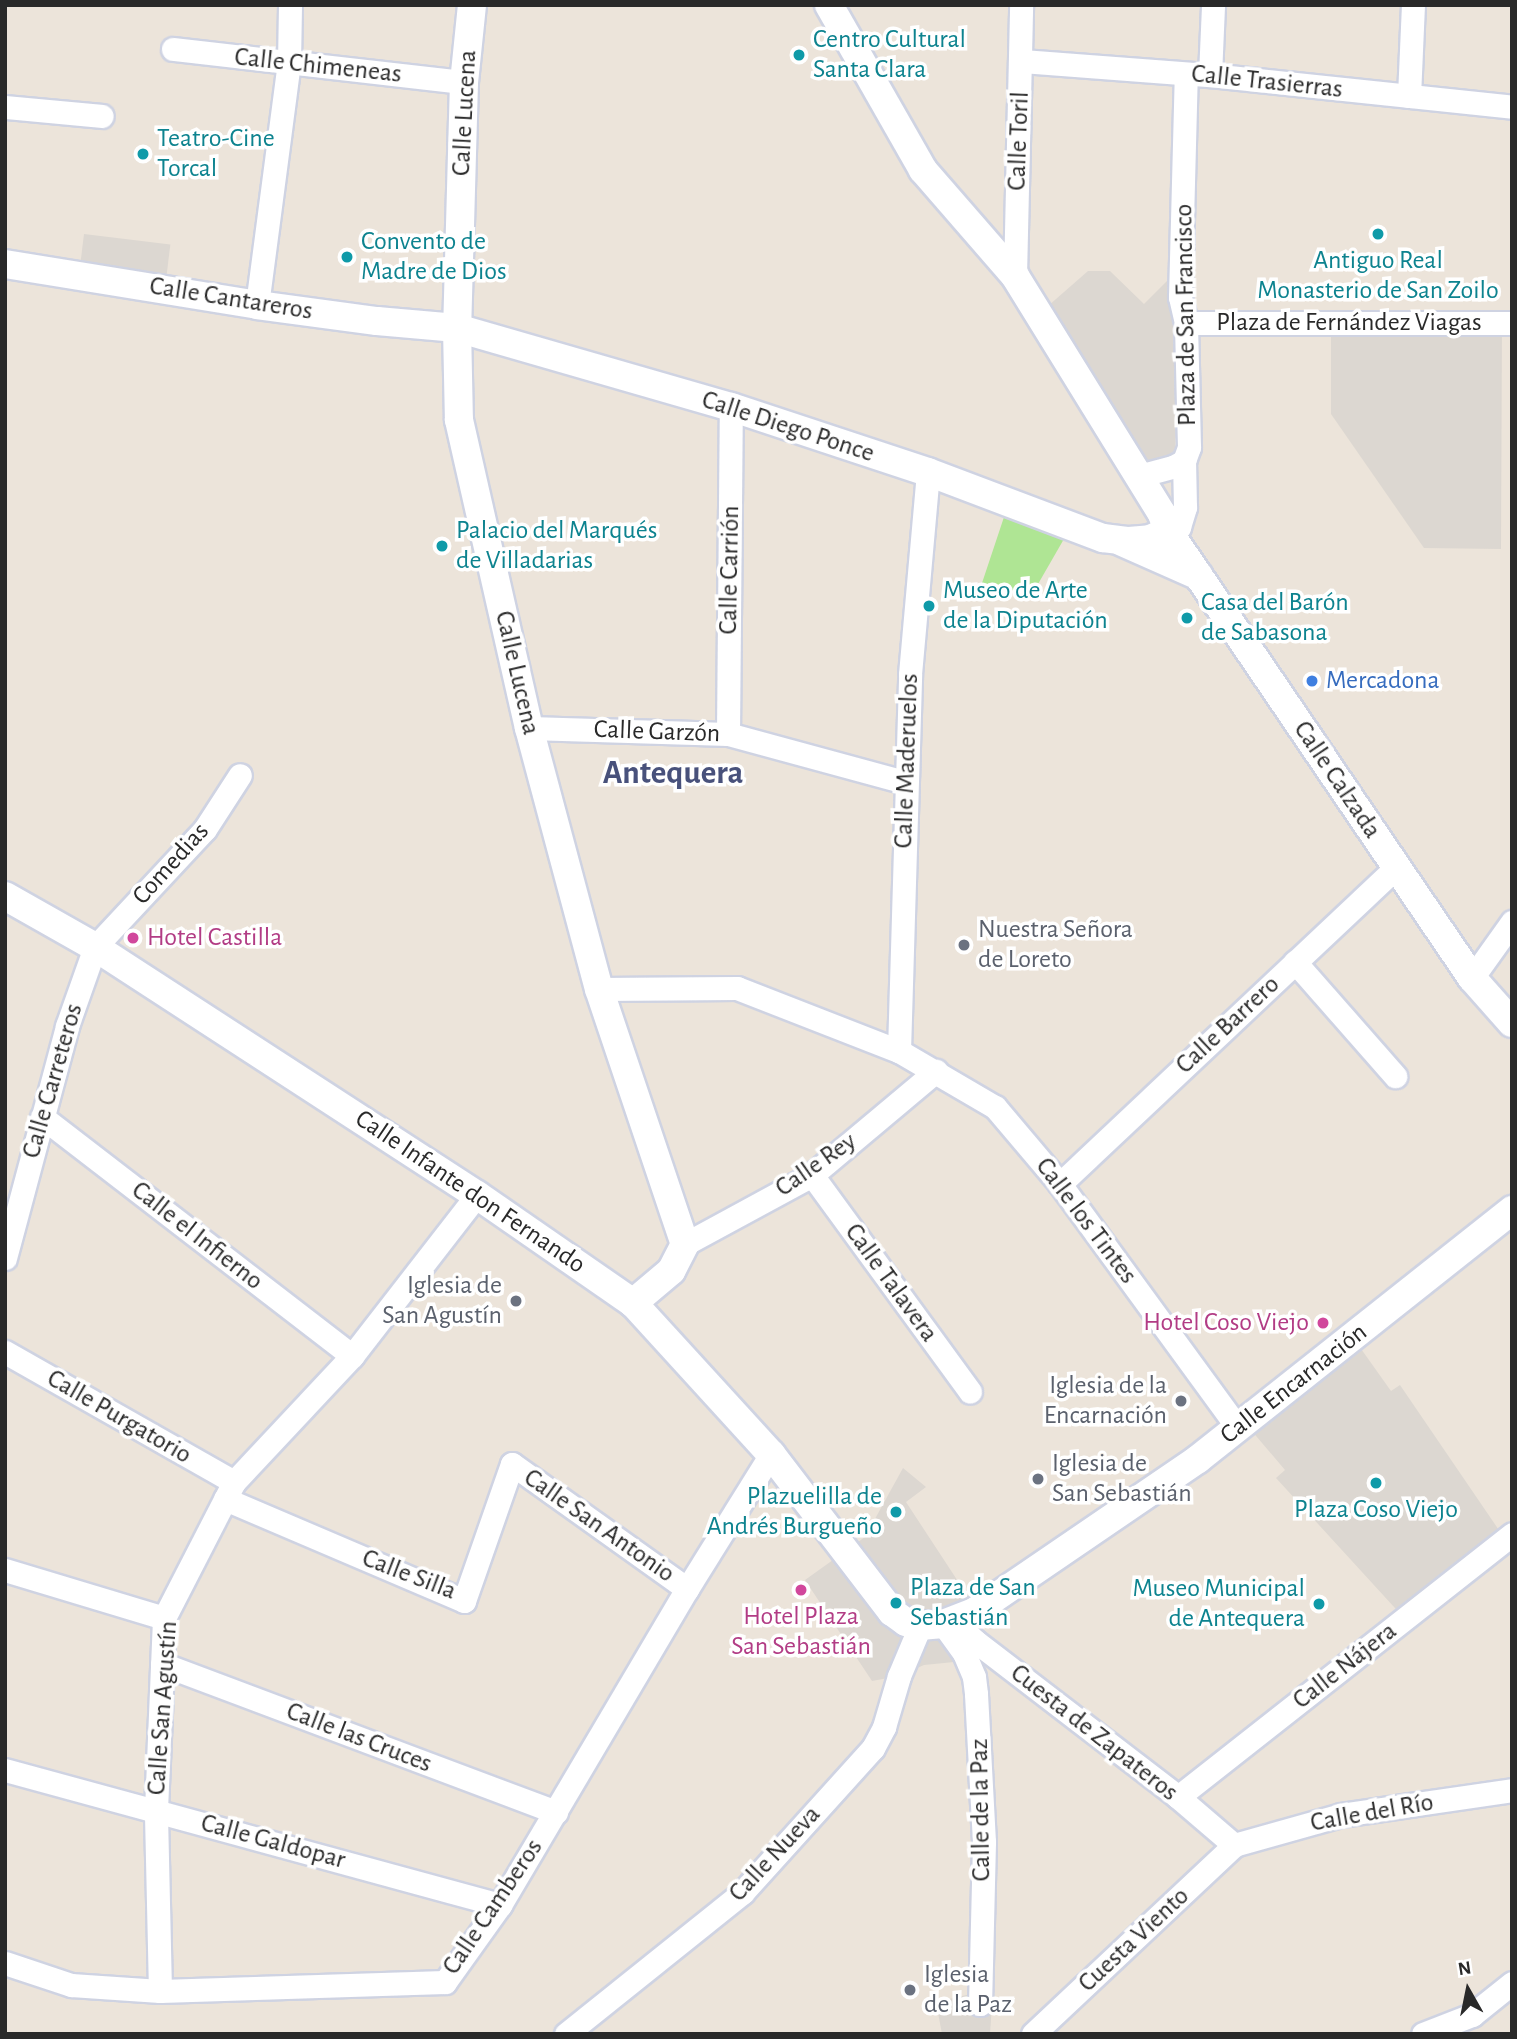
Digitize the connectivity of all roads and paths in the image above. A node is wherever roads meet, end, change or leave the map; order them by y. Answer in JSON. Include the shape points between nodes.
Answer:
{"nodes":[{"id":1,"x":290,"y":5,"type":"edge"},
{"id":2,"x":472,"y":5,"type":"edge"},
{"id":3,"x":829,"y":5,"type":"edge"},
{"id":4,"x":1021,"y":5,"type":"edge"},
{"id":5,"x":1213,"y":5,"type":"edge"},
{"id":6,"x":1413,"y":5,"type":"edge"},
{"id":7,"x":173,"y":49,"type":"dead end"},
{"id":8,"x":1022,"y":61,"type":"junction"},
{"id":9,"x":289,"y":63,"type":"junction"},
{"id":10,"x":1186,"y":74,"type":"junction"},
{"id":11,"x":1210,"y":75,"type":"junction"},
{"id":12,"x":464,"y":82,"type":"junction"},
{"id":13,"x":1409,"y":96,"type":"junction"},
{"id":14,"x":5,"y":107,"type":"edge"},
{"id":15,"x":1512,"y":107,"type":"edge"},
{"id":16,"x":102,"y":116,"type":"dead end"},
{"id":17,"x":5,"y":264,"type":"edge"},
{"id":18,"x":1015,"y":276,"type":"junction"},
{"id":19,"x":257,"y":305,"type":"junction"},
{"id":20,"x":1186,"y":323,"type":"junction"},
{"id":21,"x":1512,"y":323,"type":"edge"},
{"id":22,"x":457,"y":328,"type":"junction"},
{"id":23,"x":731,"y":407,"type":"junction"},
{"id":24,"x":1184,"y":461,"type":"junction"},
{"id":25,"x":1133,"y":471,"type":"junction"},
{"id":26,"x":928,"y":472,"type":"junction"},
{"id":27,"x":1168,"y":531,"type":"junction"},
{"id":28,"x":1116,"y":540,"type":"junction"},
{"id":29,"x":1199,"y":576,"type":"junction"},
{"id":30,"x":529,"y":728,"type":"junction"},
{"id":31,"x":728,"y":734,"type":"junction"},
{"id":32,"x":240,"y":775,"type":"dead end"},
{"id":33,"x":905,"y":782,"type":"junction"},
{"id":34,"x":1396,"y":867,"type":"junction"},
{"id":35,"x":5,"y":895,"type":"edge"},
{"id":36,"x":1512,"y":922,"type":"edge"},
{"id":37,"x":94,"y":947,"type":"junction"},
{"id":38,"x":1295,"y":962,"type":"junction"},
{"id":39,"x":1472,"y":978,"type":"junction"},
{"id":40,"x":599,"y":989,"type":"junction"},
{"id":41,"x":1512,"y":1023,"type":"edge"},
{"id":42,"x":899,"y":1051,"type":"junction"},
{"id":43,"x":936,"y":1071,"type":"junction"},
{"id":44,"x":1395,"y":1076,"type":"dead end"},
{"id":45,"x":42,"y":1117,"type":"junction"},
{"id":46,"x":812,"y":1175,"type":"junction"},
{"id":47,"x":1060,"y":1184,"type":"junction"},
{"id":48,"x":477,"y":1195,"type":"junction"},
{"id":49,"x":1512,"y":1210,"type":"edge"},
{"id":50,"x":685,"y":1244,"type":"junction"},
{"id":51,"x":5,"y":1258,"type":"edge"},
{"id":52,"x":633,"y":1303,"type":"junction"},
{"id":53,"x":5,"y":1352,"type":"edge"},
{"id":54,"x":352,"y":1356,"type":"junction"},
{"id":55,"x":970,"y":1392,"type":"dead end"},
{"id":56,"x":1238,"y":1428,"type":"junction"},
{"id":57,"x":771,"y":1454,"type":"junction"},
{"id":58,"x":512,"y":1464,"type":"joint"},
{"id":59,"x":229,"y":1491,"type":"junction"},
{"id":60,"x":1512,"y":1534,"type":"edge"},
{"id":61,"x":5,"y":1570,"type":"edge"},
{"id":62,"x":687,"y":1589,"type":"junction"},
{"id":63,"x":164,"y":1618,"type":"junction"},
{"id":64,"x":945,"y":1622,"type":"junction"},
{"id":65,"x":162,"y":1664,"type":"junction"},
{"id":66,"x":5,"y":1770,"type":"edge"},
{"id":67,"x":1512,"y":1790,"type":"edge"},
{"id":68,"x":1178,"y":1797,"type":"junction"},
{"id":69,"x":156,"y":1810,"type":"junction"},
{"id":70,"x":556,"y":1812,"type":"junction"},
{"id":71,"x":1234,"y":1845,"type":"junction"},
{"id":72,"x":500,"y":1905,"type":"junction"},
{"id":73,"x":5,"y":1963,"type":"edge"},
{"id":74,"x":1512,"y":1983,"type":"edge"},
{"id":75,"x":160,"y":1991,"type":"junction"},
{"id":76,"x":980,"y":2004,"type":"dead end"},
{"id":77,"x":566,"y":2034,"type":"edge"},
{"id":78,"x":1033,"y":2034,"type":"edge"},
{"id":79,"x":1423,"y":2034,"type":"edge"}],
"edges":[{"from":1,"to":9,"type":"street"},
{"from":2,"to":12,"type":"street","name":"Calle Lucena"},
{"from":3,"to":18,"type":"street","via":[[923,170]]},
{"from":4,"to":8,"type":"street","name":"Calle Toril"},
{"from":5,"to":11,"type":"street"},
{"from":6,"to":13,"type":"street"},
{"from":7,"to":9,"type":"street","name":"Calle Chimeneas"},
{"from":8,"to":10,"type":"street","name":"Calle Trasierras"},
{"from":8,"to":18,"type":"street","name":"Calle Toril"},
{"from":9,"to":12,"type":"street","name":"Calle Chimeneas"},
{"from":9,"to":19,"type":"street"},
{"from":10,"to":11,"type":"street","name":"Calle Trasierras"},
{"from":10,"to":20,"type":"street","name":"Plaza de San Francisco","via":[[1180,297]]},
{"from":11,"to":13,"type":"street","name":"Calle Trasierras"},
{"from":12,"to":22,"type":"street","name":"Calle Lucena"},
{"from":13,"to":15,"type":"street","name":"Calle Trasierras"},
{"from":14,"to":16,"type":"street"},
{"from":17,"to":19,"type":"street","name":"Calle Cantareros"},
{"from":18,"to":25,"type":"street"},
{"from":19,"to":22,"type":"street","name":"Calle Cantareros"},
{"from":20,"to":21,"type":"street","name":"Plaza de Fernández Viagas"},
{"from":20,"to":24,"type":"street","name":"Plaza de San Francisco","via":[[1189,447]]},
{"from":22,"to":23,"type":"street","name":"Calle Diego Ponce"},
{"from":22,"to":30,"type":"street","name":"Calle Lucena","via":[[459,420]]},
{"from":23,"to":26,"type":"street","name":"Calle Diego Ponce"},
{"from":23,"to":31,"type":"street","name":"Calle Carrión"},
{"from":24,"to":25,"type":"street","name":"Plaza de San Francisco","via":[[1146,474]]},
{"from":24,"to":27,"type":"street","via":[[1185,506],[1179,527]]},
{"from":25,"to":27,"type":"street"},
{"from":26,"to":28,"type":"street","name":"Calle Diego Ponce"},
{"from":26,"to":33,"type":"street","name":"Calle Maderuelos"},
{"from":27,"to":28,"type":"street","name":"Calle Diego Ponce","via":[[1150,539]]},
{"from":27,"to":29,"type":"street","name":"Calle Calzada"},
{"from":28,"to":29,"type":"street","name":"Calle Diego Ponce"},
{"from":29,"to":34,"type":"street","name":"Calle Calzada"},
{"from":30,"to":31,"type":"street","name":"Calle Garzón"},
{"from":30,"to":40,"type":"street","name":"Calle Lucena"},
{"from":31,"to":33,"type":"street","name":"Calle Garzón"},
{"from":32,"to":37,"type":"street","name":"Comedias","via":[[205,829]]},
{"from":33,"to":42,"type":"street","name":"Calle Maderuelos"},
{"from":34,"to":38,"type":"street","name":"Calle Barrero"},
{"from":34,"to":39,"type":"street","name":"Calle Calzada"},
{"from":35,"to":37,"type":"street","name":"Calle Infante don Fernando"},
{"from":36,"to":39,"type":"street"},
{"from":37,"to":45,"type":"street","name":"Calle Carreteros"},
{"from":37,"to":48,"type":"street","name":"Calle Infante don Fernando"},
{"from":38,"to":44,"type":"street"},
{"from":38,"to":47,"type":"street","name":"Calle Barrero"},
{"from":39,"to":41,"type":"street","name":"Calle Calzada"},
{"from":40,"to":42,"type":"street","name":"Calle los Tintes","via":[[737,988]]},
{"from":40,"to":50,"type":"street","name":"Calle Lucena"},
{"from":42,"to":43,"type":"street","name":"Calle los Tintes"},
{"from":43,"to":46,"type":"street","name":"Calle Rey"},
{"from":43,"to":47,"type":"street","name":"Calle los Tintes","via":[[995,1107]]},
{"from":45,"to":51,"type":"street","name":"Calle Carreteros"},
{"from":45,"to":54,"type":"street","name":"Calle el Infierno"},
{"from":46,"to":50,"type":"street","name":"Calle Rey"},
{"from":46,"to":55,"type":"street","name":"Calle Talavera"},
{"from":47,"to":56,"type":"street","name":"Calle los Tintes"},
{"from":48,"to":52,"type":"street","name":"Calle Infante don Fernando"},
{"from":48,"to":54,"type":"street","name":"Calle San Agustín"},
{"from":49,"to":56,"type":"street","name":"Calle Encarnación"},
{"from":50,"to":52,"type":"street","via":[[671,1271]]},
{"from":52,"to":57,"type":"street","name":"Calle Infante don Fernando"},
{"from":53,"to":59,"type":"street","name":"Calle Purgatorio"},
{"from":54,"to":59,"type":"street","name":"Calle San Agustín"},
{"from":56,"to":64,"type":"street","name":"Calle Encarnación"},
{"from":57,"to":62,"type":"street","name":"Calle Camberos"},
{"from":57,"to":64,"type":"street","name":"Calle Infante don Fernando","via":[[898,1618]]},
{"from":58,"to":59,"type":"street","name":"Calle Silla","via":[[464,1601]]},
{"from":58,"to":62,"type":"street","name":"Calle San Antonio"},
{"from":59,"to":63,"type":"street","name":"Calle San Agustín"},
{"from":60,"to":68,"type":"street","name":"Calle Nájera"},
{"from":61,"to":63,"type":"street"},
{"from":62,"to":70,"type":"street","name":"Calle Camberos"},
{"from":63,"to":65,"type":"street","name":"Calle San Agustín"},
{"from":64,"to":68,"type":"street","name":"Cuesta de Zapateros"},
{"from":64,"to":76,"type":"street","name":"Calle de la Paz","via":[[964,1653],[976,1694],[984,1842]]},
{"from":64,"to":77,"type":"street","name":"Calle Nueva","via":[[900,1676],[873,1748],[742,1893]]},
{"from":65,"to":69,"type":"street","name":"Calle San Agustín"},
{"from":65,"to":70,"type":"street","name":"Calle las Cruces"},
{"from":66,"to":69,"type":"street","name":"Calle Galdopar"},
{"from":67,"to":71,"type":"street","name":"Calle del Río","via":[[1341,1815]]},
{"from":68,"to":71,"type":"street","name":"Cuesta de Zapateros"},
{"from":69,"to":72,"type":"street","name":"Calle Galdopar"},
{"from":69,"to":75,"type":"street","name":"Calle San Agustín"},
{"from":70,"to":72,"type":"street","name":"Calle Camberos"},
{"from":71,"to":78,"type":"street","name":"Cuesta Viento"},
{"from":72,"to":75,"type":"street","name":"Calle Camberos","via":[[445,1982]]},
{"from":73,"to":75,"type":"street","name":"Calle Camberos","via":[[71,1985]]},
{"from":74,"to":79,"type":"street","via":[[1472,2015]]}]}
